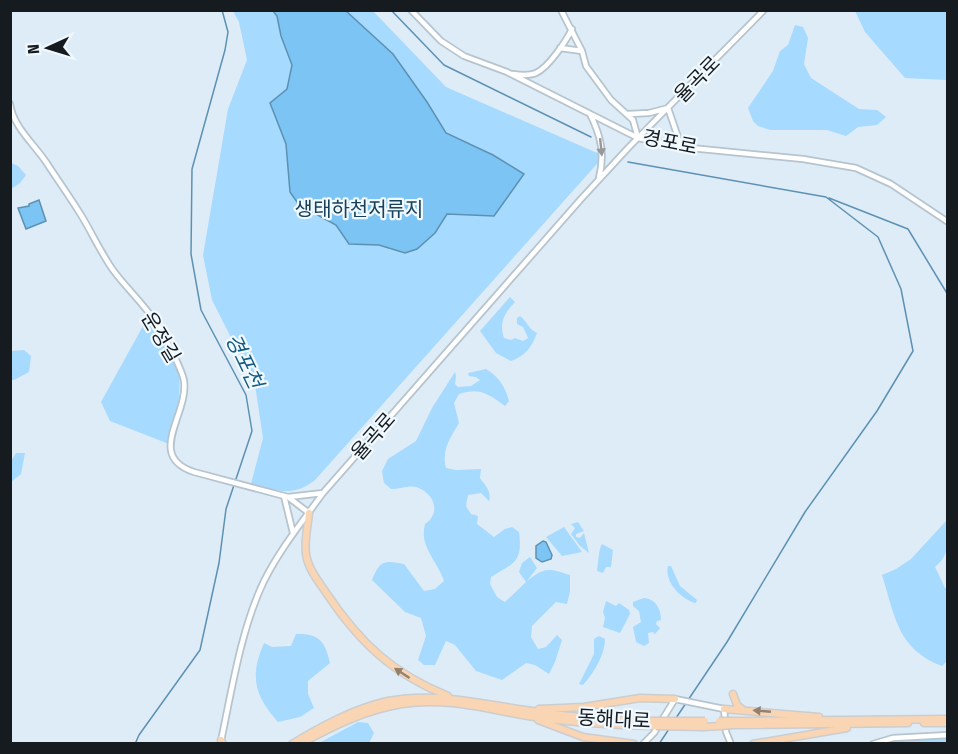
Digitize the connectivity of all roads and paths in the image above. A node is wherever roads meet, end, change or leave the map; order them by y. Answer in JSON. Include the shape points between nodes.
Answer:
{"nodes":[{"id":1,"x":411,"y":10,"type":"edge"},
{"id":2,"x":561,"y":10,"type":"edge"},
{"id":3,"x":764,"y":10,"type":"edge"},
{"id":4,"x":572,"y":29,"type":"junction"},
{"id":5,"x":560,"y":48,"type":"junction"},
{"id":6,"x":582,"y":51,"type":"junction"},
{"id":7,"x":507,"y":72,"type":"junction"},
{"id":8,"x":10,"y":104,"type":"edge"},
{"id":9,"x":668,"y":108,"type":"junction"},
{"id":10,"x":590,"y":114,"type":"junction"},
{"id":11,"x":628,"y":114,"type":"junction"},
{"id":12,"x":638,"y":138,"type":"junction"},
{"id":13,"x":681,"y":147,"type":"junction"},
{"id":14,"x":598,"y":181,"type":"junction"},
{"id":15,"x":948,"y":222,"type":"edge"},
{"id":16,"x":323,"y":493,"type":"junction"},
{"id":17,"x":286,"y":496,"type":"junction"},
{"id":18,"x":309,"y":513,"type":"junction"},
{"id":19,"x":293,"y":533,"type":"junction"},
{"id":20,"x":733,"y":694,"type":"dead end"},
{"id":21,"x":454,"y":698,"type":"junction"},
{"id":22,"x":675,"y":699,"type":"junction"},
{"id":23,"x":518,"y":709,"type":"junction"},
{"id":24,"x":724,"y":709,"type":"junction"},
{"id":25,"x":742,"y":709,"type":"junction"},
{"id":26,"x":526,"y":716,"type":"junction"},
{"id":27,"x":841,"y":720,"type":"junction"},
{"id":28,"x":948,"y":721,"type":"edge"},
{"id":29,"x":657,"y":723,"type":"junction"},
{"id":30,"x":731,"y":723,"type":"junction"},
{"id":31,"x":864,"y":725,"type":"junction"},
{"id":32,"x":948,"y":735,"type":"edge"},
{"id":33,"x":221,"y":742,"type":"edge"},
{"id":34,"x":292,"y":744,"type":"edge"},
{"id":35,"x":300,"y":744,"type":"edge"},
{"id":36,"x":634,"y":744,"type":"edge"},
{"id":37,"x":643,"y":744,"type":"edge"},
{"id":38,"x":731,"y":744,"type":"edge"},
{"id":39,"x":753,"y":744,"type":"edge"},
{"id":40,"x":873,"y":744,"type":"edge"}],
"edges":[{"from":1,"to":7,"type":"street","name":"경포로","via":[[431,32],[464,56]]},
{"from":2,"to":4,"type":"street"},
{"from":3,"to":9,"type":"street","name":"율곡로"},
{"from":4,"to":5,"type":"street"},
{"from":4,"to":6,"type":"street"},
{"from":5,"to":6,"type":"street"},
{"from":5,"to":7,"type":"street","via":[[539,72]]},
{"from":6,"to":11,"type":"street","via":[[599,86]]},
{"from":7,"to":10,"type":"street","name":"경포로"},
{"from":8,"to":17,"type":"street","name":"운정길","via":[[12,116],[44,159],[114,272],[157,324],[181,371],[185,392],[171,442],[175,462],[187,470]]},
{"from":9,"to":11,"type":"street"},
{"from":9,"to":12,"type":"street","name":"율곡로"},
{"from":9,"to":13,"type":"street"},
{"from":10,"to":12,"type":"street","name":"경포로"},
{"from":10,"to":14,"type":"street","one_way":true,"via":[[602,145]]},
{"from":11,"to":12,"type":"street"},
{"from":12,"to":13,"type":"street","name":"경포로"},
{"from":12,"to":14,"type":"street","name":"율곡로"},
{"from":13,"to":15,"type":"street","name":"경포로","via":[[856,168],[891,184]]},
{"from":14,"to":16,"type":"street","name":"율곡로"},
{"from":16,"to":17,"type":"street"},
{"from":16,"to":18,"type":"street","name":"율곡로"},
{"from":17,"to":18,"type":"street","name":"운정길"},
{"from":17,"to":19,"type":"street"},
{"from":18,"to":19,"type":"street","name":"율곡로"},
{"from":21,"to":18,"type":"main road","one_way":true,"via":[[400,672],[347,624],[311,570],[305,542]]},
{"from":19,"to":33,"type":"street","name":"율곡로","via":[[264,582],[252,612]]},
{"from":20,"to":25,"type":"main road"},
{"from":21,"to":23,"type":"main road","name":"동해대로"},
{"from":21,"to":34,"type":"main road","name":"동해대로","via":[[415,698],[373,705],[324,725]]},
{"from":22,"to":23,"type":"main road","via":[[640,698],[571,708]]},
{"from":22,"to":24,"type":"street"},
{"from":22,"to":37,"type":"street"},
{"from":23,"to":29,"type":"main road","name":"동해대로"},
{"from":24,"to":25,"type":"main road"},
{"from":24,"to":38,"type":"street"},
{"from":27,"to":25,"type":"main road","one_way":true},
{"from":26,"to":29,"type":"main road","name":"동해대로","via":[[589,723]]},
{"from":26,"to":35,"type":"main road","name":"동해대로","via":[[446,702],[402,704],[349,718]]},
{"from":26,"to":36,"type":"main road","via":[[583,736]]},
{"from":27,"to":28,"type":"main road","name":"동해대로"},
{"from":27,"to":30,"type":"main road","name":"동해대로"},
{"from":28,"to":31,"type":"main road","name":"동해대로"},
{"from":29,"to":30,"type":"main road","name":"동해대로","bridge":true},
{"from":30,"to":31,"type":"main road","name":"동해대로"},
{"from":31,"to":39,"type":"main road"},
{"from":32,"to":40,"type":"street","via":[[892,738]]}]}
